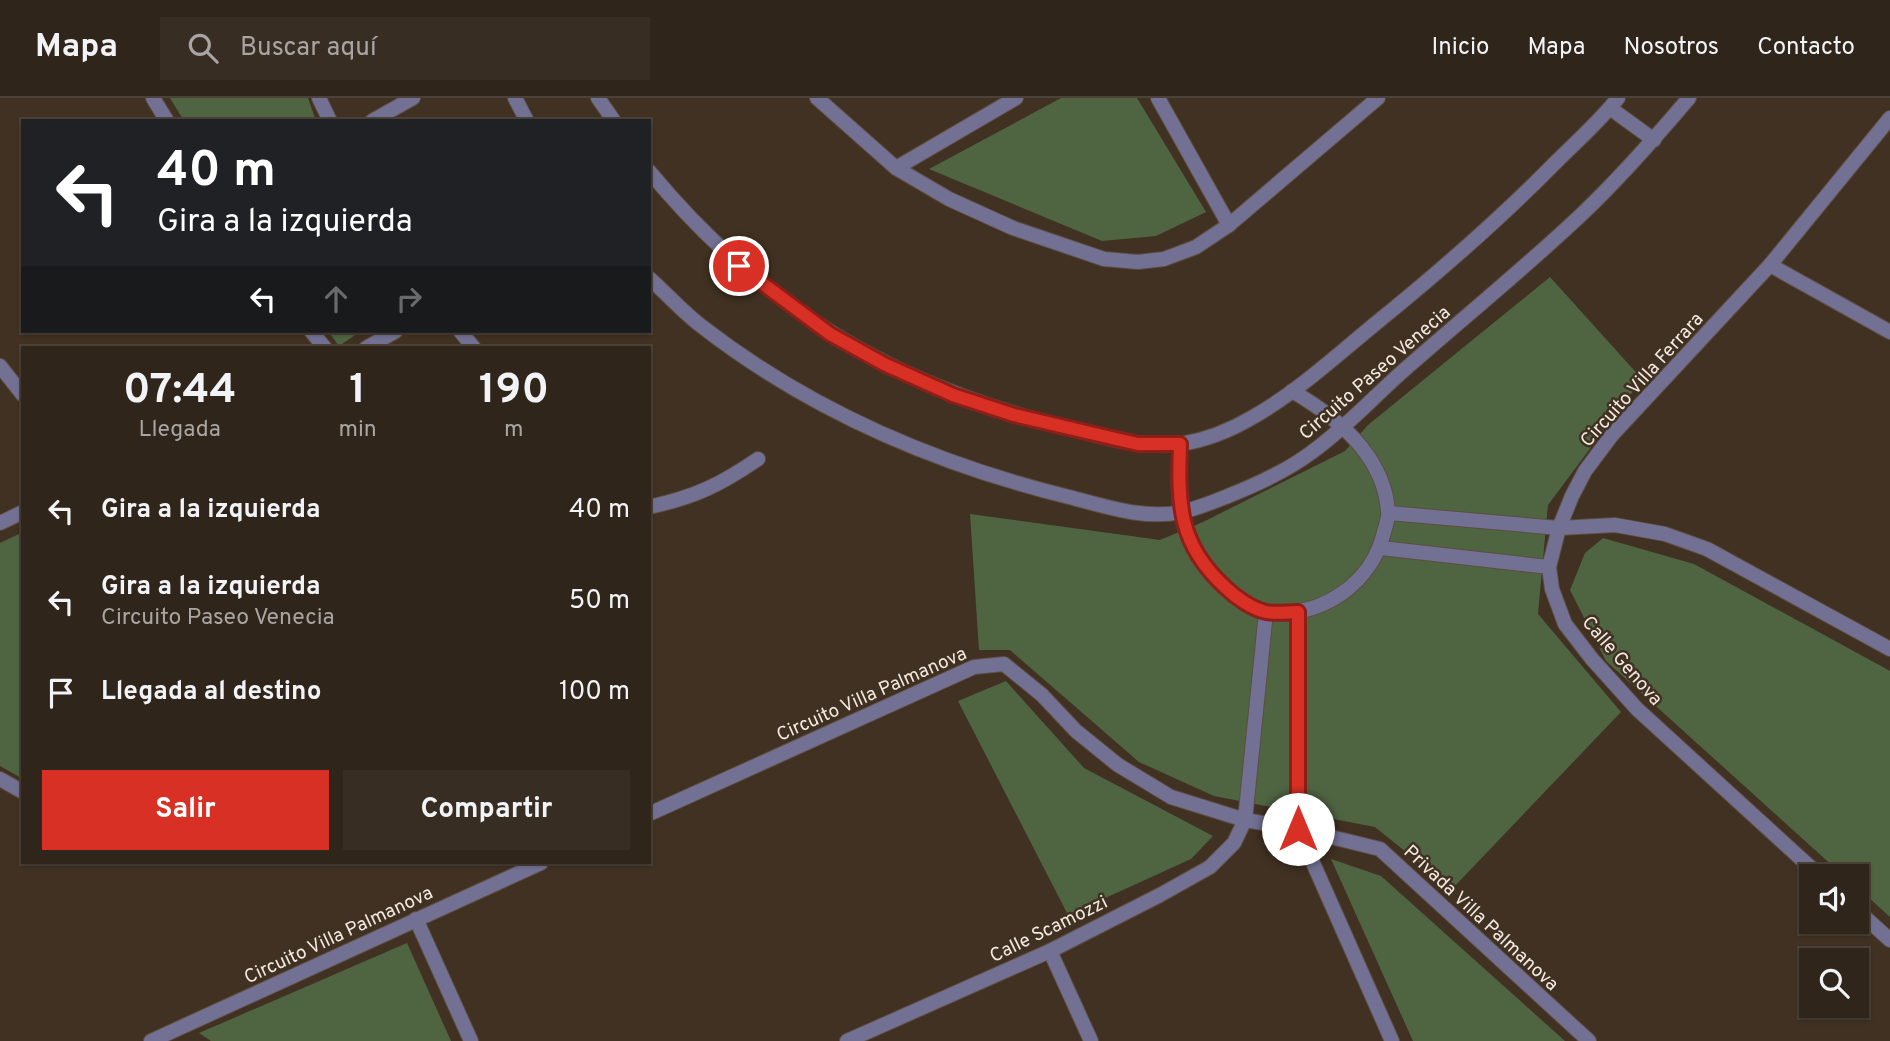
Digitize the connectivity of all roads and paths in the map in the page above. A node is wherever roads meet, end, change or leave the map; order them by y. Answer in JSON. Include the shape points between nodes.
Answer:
{"nodes":[{"id":1,"x":153,"y":98,"type":"edge"},
{"id":2,"x":319,"y":98,"type":"edge"},
{"id":3,"x":413,"y":98,"type":"edge"},
{"id":4,"x":515,"y":98,"type":"edge"},
{"id":5,"x":598,"y":98,"type":"edge"},
{"id":6,"x":817,"y":98,"type":"edge"},
{"id":7,"x":1016,"y":98,"type":"edge"},
{"id":8,"x":1158,"y":98,"type":"edge"},
{"id":9,"x":1378,"y":98,"type":"edge"},
{"id":10,"x":1689,"y":98,"type":"edge"},
{"id":11,"x":1614,"y":103,"type":"edge"},
{"id":12,"x":1890,"y":118,"type":"edge"},
{"id":13,"x":166,"y":119,"type":"edge"},
{"id":14,"x":329,"y":119,"type":"edge"},
{"id":15,"x":376,"y":119,"type":"edge"},
{"id":16,"x":526,"y":119,"type":"edge"},
{"id":17,"x":613,"y":119,"type":"edge"},
{"id":18,"x":1654,"y":140,"type":"junction"},
{"id":19,"x":896,"y":168,"type":"junction"},
{"id":20,"x":651,"y":172,"type":"edge"},
{"id":21,"x":1229,"y":225,"type":"junction"},
{"id":22,"x":1770,"y":265,"type":"junction"},
{"id":23,"x":651,"y":280,"type":"edge"},
{"id":24,"x":1890,"y":332,"type":"edge"},
{"id":25,"x":392,"y":333,"type":"edge"},
{"id":26,"x":370,"y":346,"type":"edge"},
{"id":27,"x":0,"y":366,"type":"edge"},
{"id":28,"x":1292,"y":391,"type":"junction"},
{"id":29,"x":21,"y":392,"type":"edge"},
{"id":30,"x":1343,"y":426,"type":"junction"},
{"id":31,"x":1180,"y":444,"type":"junction"},
{"id":32,"x":758,"y":459,"type":"dead end"},
{"id":33,"x":651,"y":506,"type":"edge"},
{"id":34,"x":1181,"y":512,"type":"junction"},
{"id":35,"x":21,"y":513,"type":"edge"},
{"id":36,"x":1389,"y":513,"type":"junction"},
{"id":37,"x":0,"y":523,"type":"edge"},
{"id":38,"x":1559,"y":528,"type":"junction"},
{"id":39,"x":1381,"y":548,"type":"junction"},
{"id":40,"x":1549,"y":567,"type":"junction"},
{"id":41,"x":1266,"y":612,"type":"junction"},
{"id":42,"x":1298,"y":612,"type":"junction"},
{"id":43,"x":1890,"y":649,"type":"edge"},
{"id":44,"x":0,"y":779,"type":"edge"},
{"id":45,"x":21,"y":791,"type":"edge"},
{"id":46,"x":651,"y":813,"type":"edge"},
{"id":47,"x":1245,"y":820,"type":"junction"},
{"id":48,"x":1298,"y":829,"type":"junction"},
{"id":49,"x":539,"y":864,"type":"edge"},
{"id":50,"x":1807,"y":864,"type":"edge"},
{"id":51,"x":416,"y":919,"type":"junction"},
{"id":52,"x":1869,"y":921,"type":"edge"},
{"id":53,"x":1890,"y":940,"type":"edge"},
{"id":54,"x":1050,"y":951,"type":"junction"},
{"id":55,"x":170,"y":1032,"type":"junction"},
{"id":56,"x":152,"y":1041,"type":"edge"},
{"id":57,"x":183,"y":1041,"type":"edge"},
{"id":58,"x":471,"y":1041,"type":"edge"},
{"id":59,"x":846,"y":1041,"type":"edge"},
{"id":60,"x":1091,"y":1041,"type":"edge"},
{"id":61,"x":1392,"y":1041,"type":"edge"},
{"id":62,"x":1589,"y":1041,"type":"edge"}],
"edges":[{"from":1,"to":13,"type":"street"},
{"from":2,"to":14,"type":"street"},
{"from":3,"to":15,"type":"street"},
{"from":4,"to":16,"type":"street"},
{"from":5,"to":17,"type":"street"},
{"from":6,"to":19,"type":"street"},
{"from":7,"to":19,"type":"street"},
{"from":8,"to":21,"type":"street"},
{"from":9,"to":21,"type":"street"},
{"from":10,"to":18,"type":"street","name":"Circuito Paseo Venecia"},
{"from":11,"to":18,"type":"street"},
{"from":11,"to":28,"type":"street","name":"Circuito Paseo Venecia","via":[[1450,262]]},
{"from":12,"to":22,"type":"street","name":"Circuito Villa Ferrara"},
{"from":18,"to":30,"type":"street","name":"Circuito Paseo Venecia","via":[[1574,222]]},
{"from":19,"to":21,"type":"street","via":[[1013,228],[1104,259],[1164,259],[1196,247]]},
{"from":20,"to":31,"type":"street","name":"Circuito Paseo Venecia","via":[[739,266],[830,334],[884,364],[953,395],[1014,415],[1138,444]]},
{"from":22,"to":24,"type":"street"},
{"from":22,"to":38,"type":"street","name":"Circuito Villa Ferrara","via":[[1612,435],[1586,471]]},
{"from":23,"to":34,"type":"street","name":"Circuito Paseo Venecia","via":[[699,324],[778,380],[845,418],[928,455],[1030,488],[1150,514]]},
{"from":25,"to":26,"type":"street"},
{"from":27,"to":29,"type":"street"},
{"from":28,"to":30,"type":"street"},
{"from":28,"to":31,"type":"street","name":"Circuito Paseo Venecia","via":[[1219,434]]},
{"from":30,"to":34,"type":"street","name":"Circuito Paseo Venecia","via":[[1266,481]]},
{"from":30,"to":36,"type":"street","via":[[1367,453],[1381,479]]},
{"from":31,"to":34,"type":"street"},
{"from":32,"to":33,"type":"street","via":[[724,482],[685,499]]},
{"from":34,"to":41,"type":"street","via":[[1193,550],[1209,573],[1233,595]]},
{"from":35,"to":37,"type":"street"},
{"from":36,"to":38,"type":"street"},
{"from":36,"to":39,"type":"street"},
{"from":38,"to":40,"type":"street","name":"Circuito Villa Ferrara"},
{"from":38,"to":43,"type":"street","via":[[1615,525],[1665,534],[1707,549]]},
{"from":39,"to":40,"type":"street"},
{"from":39,"to":42,"type":"street","via":[[1348,590],[1325,604]]},
{"from":40,"to":50,"type":"street","name":"Calle Genova","via":[[1565,624],[1592,659],[1637,709]]},
{"from":41,"to":42,"type":"street"},
{"from":41,"to":47,"type":"street"},
{"from":42,"to":48,"type":"street"},
{"from":44,"to":45,"type":"street"},
{"from":46,"to":47,"type":"street","name":"Circuito Villa Palmanova","via":[[974,667],[1004,664],[1118,765],[1171,797]]},
{"from":47,"to":48,"type":"street","name":"Circuito Villa Palmanova"},
{"from":47,"to":54,"type":"street","name":"Calle Scamozzi","via":[[1234,843],[1210,867]]},
{"from":48,"to":61,"type":"street"},
{"from":48,"to":62,"type":"street","name":"Privada Villa Palmanova","via":[[1380,849]]},
{"from":49,"to":51,"type":"street","name":"Circuito Villa Palmanova"},
{"from":51,"to":55,"type":"street","name":"Circuito Villa Palmanova"},
{"from":51,"to":58,"type":"street"},
{"from":52,"to":53,"type":"street"},
{"from":54,"to":59,"type":"street","name":"Calle Scamozzi"},
{"from":54,"to":60,"type":"street"},
{"from":55,"to":56,"type":"street","name":"Circuito Villa Palmanova"},
{"from":55,"to":57,"type":"street"}]}
